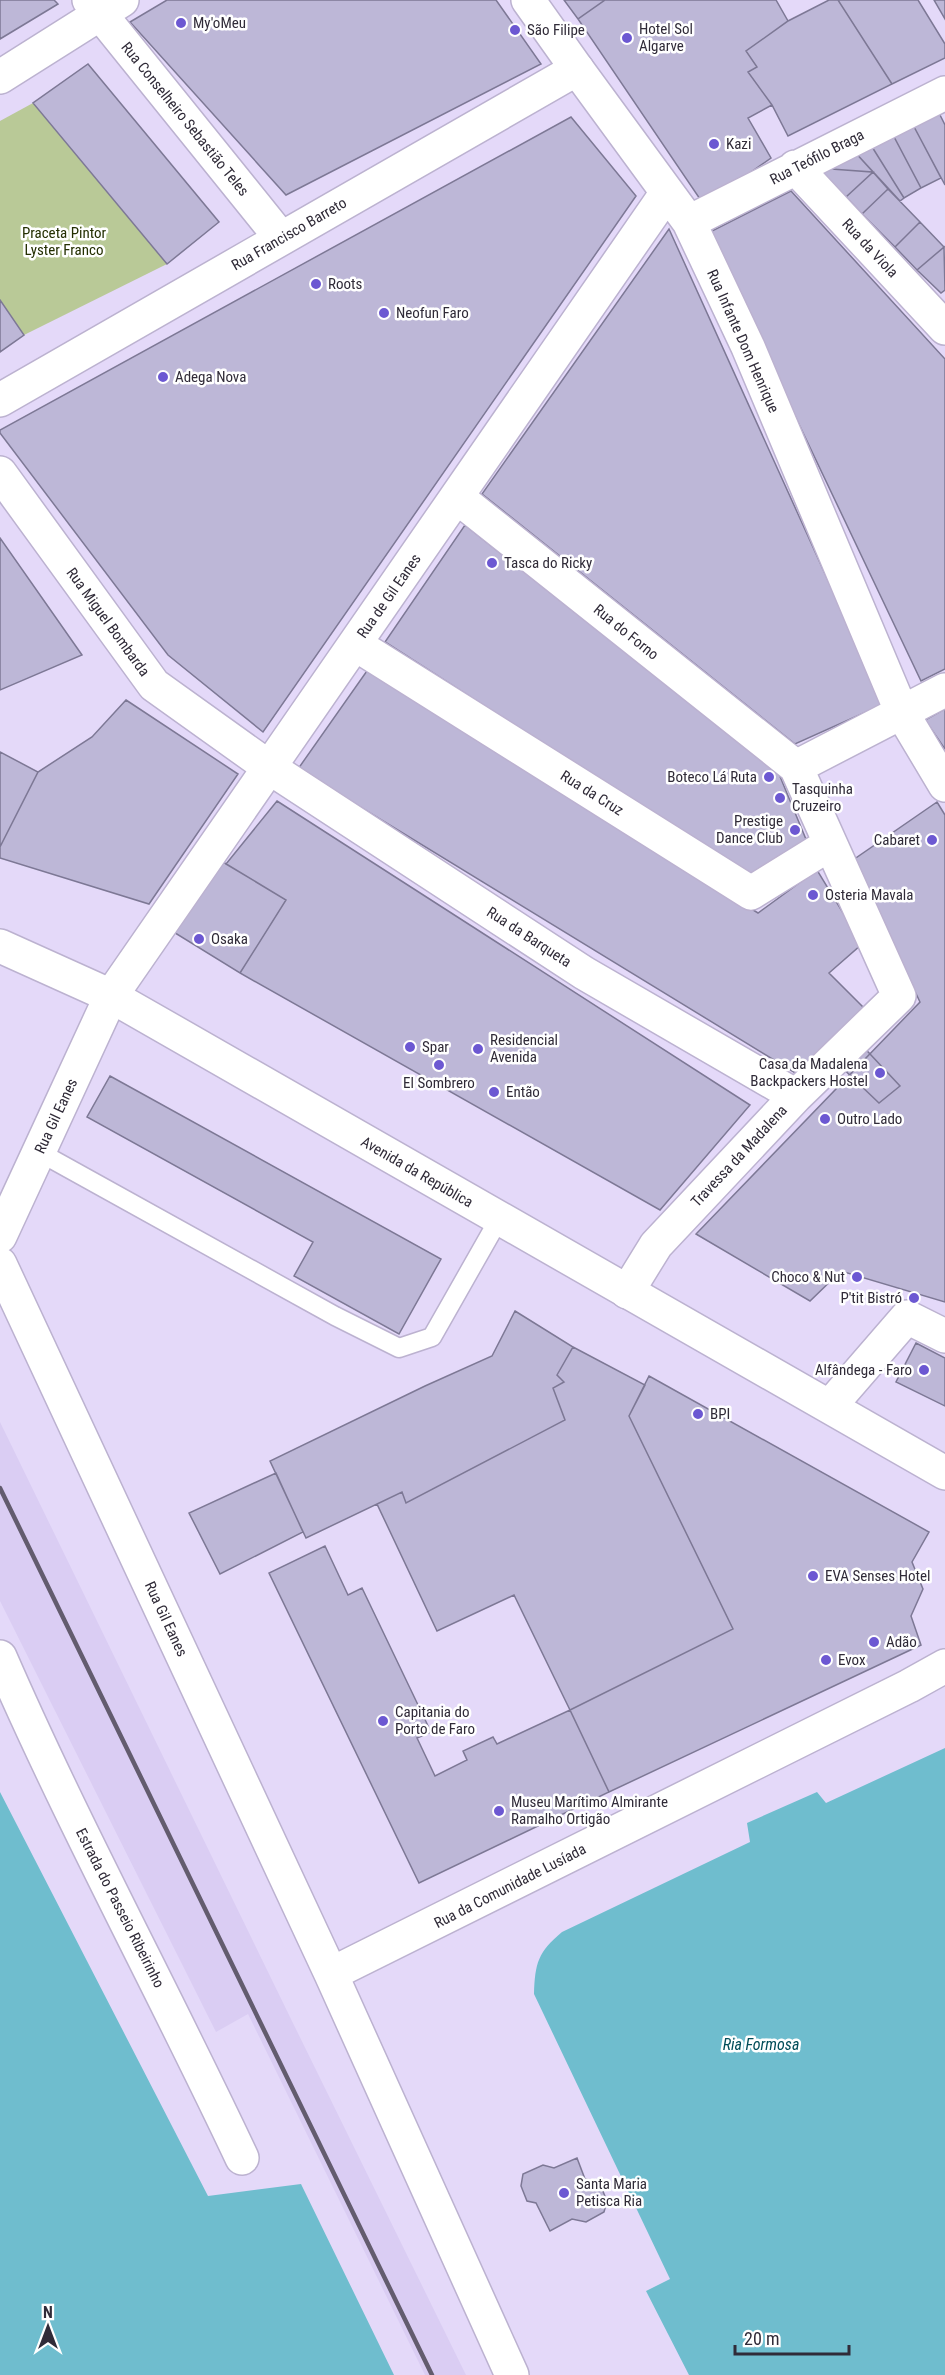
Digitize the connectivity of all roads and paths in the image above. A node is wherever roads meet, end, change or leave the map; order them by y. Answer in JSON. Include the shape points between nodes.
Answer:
{"nodes":[{"id":1,"x":528,"y":0,"type":"edge"},
{"id":2,"x":104,"y":5,"type":"edge"},
{"id":3,"x":577,"y":69,"type":"junction"},
{"id":4,"x":0,"y":77,"type":"edge"},
{"id":5,"x":945,"y":93,"type":"edge"},
{"id":6,"x":795,"y":167,"type":"junction"},
{"id":7,"x":666,"y":194,"type":"junction"},
{"id":8,"x":689,"y":222,"type":"junction"},
{"id":9,"x":281,"y":238,"type":"junction"},
{"id":10,"x":945,"y":328,"type":"edge"},
{"id":11,"x":0,"y":400,"type":"edge"},
{"id":12,"x":0,"y":473,"type":"edge"},
{"id":13,"x":457,"y":497,"type":"junction"},
{"id":14,"x":355,"y":645,"type":"junction"},
{"id":15,"x":945,"y":690,"type":"edge"},
{"id":16,"x":902,"y":713,"type":"junction"},
{"id":17,"x":796,"y":767,"type":"junction"},
{"id":18,"x":270,"y":768,"type":"junction"},
{"id":19,"x":945,"y":785,"type":"edge"},
{"id":20,"x":830,"y":844,"type":"junction"},
{"id":21,"x":0,"y":946,"type":"edge"},
{"id":22,"x":111,"y":996,"type":"junction"},
{"id":23,"x":796,"y":1096,"type":"junction"},
{"id":24,"x":39,"y":1152,"type":"junction"},
{"id":25,"x":499,"y":1219,"type":"junction"},
{"id":26,"x":0,"y":1236,"type":"edge"},
{"id":27,"x":0,"y":1264,"type":"edge"},
{"id":28,"x":627,"y":1292,"type":"junction"},
{"id":29,"x":945,"y":1336,"type":"edge"},
{"id":30,"x":830,"y":1406,"type":"junction"},
{"id":31,"x":945,"y":1473,"type":"edge"},
{"id":32,"x":0,"y":1656,"type":"edge"},
{"id":33,"x":945,"y":1666,"type":"edge"},
{"id":34,"x":331,"y":1974,"type":"junction"},
{"id":35,"x":242,"y":2157,"type":"dead end"},
{"id":36,"x":512,"y":2375,"type":"edge"}],
"edges":[{"from":1,"to":3,"type":"street","name":"Rua Infante Dom Henrique"},
{"from":2,"to":4,"type":"street"},
{"from":2,"to":9,"type":"street","name":"Rua Conselheiro Sebastião Teles"},
{"from":3,"to":7,"type":"street","name":"Rua Infante Dom Henrique"},
{"from":3,"to":9,"type":"street","name":"Rua Francisco Barreto"},
{"from":5,"to":6,"type":"street","name":"Rua Teófilo Braga"},
{"from":6,"to":8,"type":"street","name":"Rua Teófilo Braga"},
{"from":6,"to":10,"type":"street","name":"Rua da Viola"},
{"from":7,"to":8,"type":"street","name":"Rua Infante Dom Henrique"},
{"from":7,"to":13,"type":"street","name":"Rua de Gil Eanes"},
{"from":8,"to":16,"type":"street","name":"Rua Infante Dom Henrique","via":[[748,347]]},
{"from":9,"to":11,"type":"street","name":"Rua Francisco Barreto"},
{"from":12,"to":18,"type":"street","name":"Rua Miguel Bombarda","via":[[154,685]]},
{"from":13,"to":14,"type":"street","name":"Rua de Gil Eanes"},
{"from":13,"to":17,"type":"street","name":"Rua do Forno"},
{"from":14,"to":18,"type":"street","name":"Rua de Gil Eanes"},
{"from":14,"to":20,"type":"street","name":"Rua da Cruz","via":[[751,893]]},
{"from":15,"to":16,"type":"street"},
{"from":16,"to":17,"type":"street"},
{"from":16,"to":19,"type":"street","name":"Rua Infante Dom Henrique"},
{"from":17,"to":20,"type":"street"},
{"from":18,"to":22,"type":"street","name":"Rua de Gil Eanes"},
{"from":18,"to":23,"type":"street","name":"Rua da Barqueta","via":[[584,973]]},
{"from":20,"to":23,"type":"street","name":"Travessa da Madalena","via":[[899,996]]},
{"from":21,"to":22,"type":"street","name":"Avenida da República"},
{"from":22,"to":24,"type":"street","name":"Rua Gil Eanes"},
{"from":22,"to":25,"type":"street","name":"Avenida da República"},
{"from":23,"to":28,"type":"street","name":"Travessa da Madalena","via":[[656,1245]]},
{"from":24,"to":25,"type":"lane","via":[[399,1348],[432,1337]]},
{"from":24,"to":26,"type":"street","name":"Rua Gil Eanes"},
{"from":25,"to":28,"type":"street","name":"Avenida da República"},
{"from":27,"to":34,"type":"street","name":"Rua Gil Eanes"},
{"from":28,"to":30,"type":"street","name":"Avenida da República"},
{"from":29,"to":30,"type":"street","via":[[907,1317]]},
{"from":30,"to":31,"type":"street","name":"Avenida da República"},
{"from":32,"to":35,"type":"street","name":"Estrada do Passeio Ribeirinho","via":[[40,1749]]},
{"from":33,"to":34,"type":"street","name":"Rua da Comunidade Lusíada"},
{"from":34,"to":36,"type":"street","name":"Rua Gil Eanes"}]}
